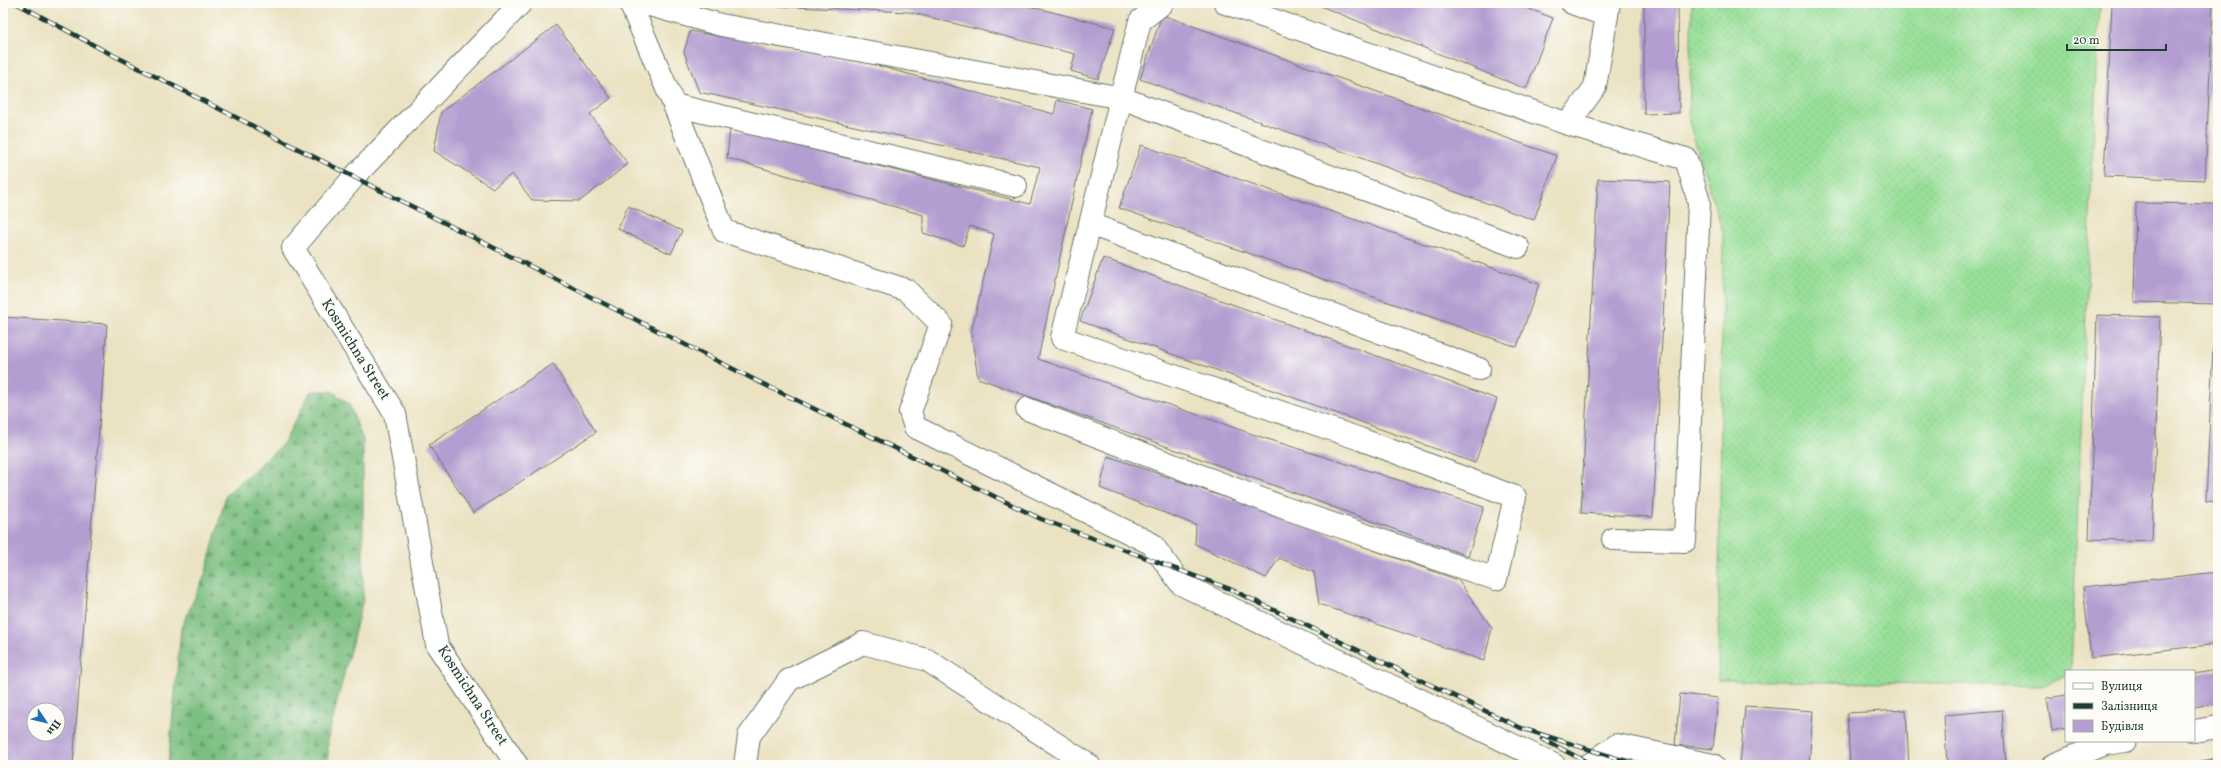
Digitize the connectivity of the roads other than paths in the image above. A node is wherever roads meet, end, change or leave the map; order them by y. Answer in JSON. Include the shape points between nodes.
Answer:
{"nodes":[{"id":1,"x":521,"y":3,"type":"edge"},
{"id":2,"x":630,"y":3,"type":"edge"},
{"id":3,"x":642,"y":3,"type":"edge"},
{"id":4,"x":1163,"y":3,"type":"edge"},
{"id":5,"x":1225,"y":3,"type":"edge"},
{"id":6,"x":1572,"y":3,"type":"edge"},
{"id":7,"x":1608,"y":10,"type":"edge"},
{"id":8,"x":1122,"y":98,"type":"junction"},
{"id":9,"x":674,"y":105,"type":"junction"},
{"id":10,"x":1568,"y":124,"type":"junction"},
{"id":11,"x":1016,"y":186,"type":"dead end"},
{"id":12,"x":1090,"y":224,"type":"junction"},
{"id":13,"x":1518,"y":247,"type":"dead end"},
{"id":14,"x":1479,"y":369,"type":"dead end"},
{"id":15,"x":1027,"y":408,"type":"dead end"},
{"id":16,"x":1613,"y":539,"type":"dead end"},
{"id":17,"x":2218,"y":727,"type":"edge"},
{"id":18,"x":2195,"y":731,"type":"edge"},
{"id":19,"x":2118,"y":742,"type":"edge"},
{"id":20,"x":517,"y":765,"type":"edge"},
{"id":21,"x":745,"y":765,"type":"edge"},
{"id":22,"x":1090,"y":765,"type":"edge"},
{"id":23,"x":1554,"y":765,"type":"edge"},
{"id":24,"x":1589,"y":765,"type":"edge"},
{"id":25,"x":1713,"y":765,"type":"edge"},
{"id":26,"x":2053,"y":765,"type":"edge"}],
"edges":[{"from":1,"to":20,"type":"street","name":"Kosmichna Street","via":[[355,176],[292,248],[395,414],[437,645]]},
{"from":2,"to":9,"type":"street"},
{"from":3,"to":8,"type":"street","via":[[721,25]]},
{"from":4,"to":8,"type":"street","via":[[1140,21]]},
{"from":5,"to":10,"type":"street"},
{"from":6,"to":7,"type":"street"},
{"from":7,"to":10,"type":"street","via":[[1595,87]]},
{"from":8,"to":12,"type":"street"},
{"from":8,"to":13,"type":"street"},
{"from":9,"to":11,"type":"street"},
{"from":9,"to":23,"type":"street","via":[[724,231],[906,290],[941,324],[910,412],[915,427],[1152,544],[1180,584]]},
{"from":10,"to":16,"type":"street","via":[[1686,159],[1699,202],[1685,541]]},
{"from":12,"to":14,"type":"street"},
{"from":12,"to":15,"type":"street","via":[[1062,338],[1360,439],[1515,497],[1496,579],[1282,507]]},
{"from":17,"to":18,"type":"street"},
{"from":19,"to":26,"type":"street","via":[[2105,744]]},
{"from":21,"to":22,"type":"street","via":[[749,736],[789,680],[863,643],[927,660]]},
{"from":24,"to":25,"type":"street","via":[[1617,745]]}]}
